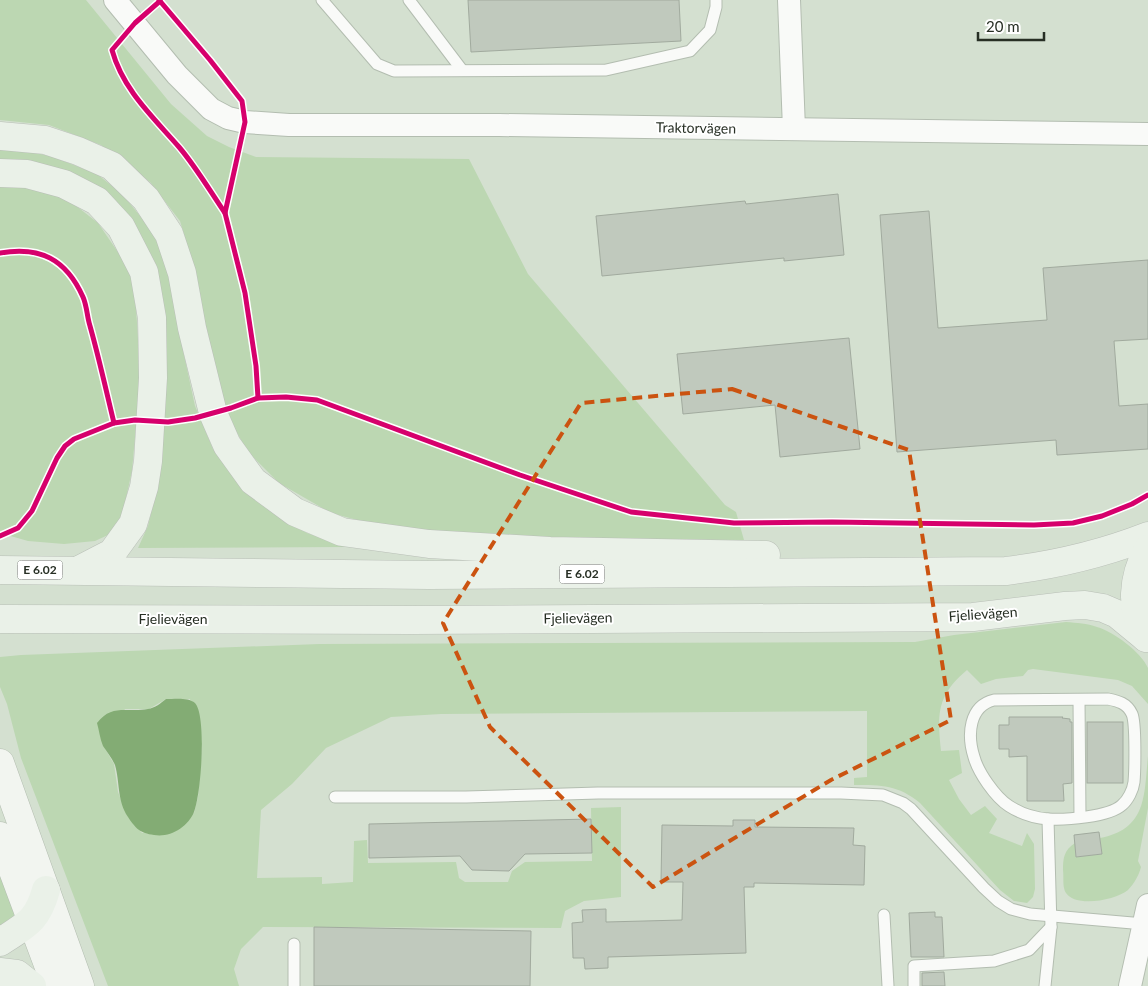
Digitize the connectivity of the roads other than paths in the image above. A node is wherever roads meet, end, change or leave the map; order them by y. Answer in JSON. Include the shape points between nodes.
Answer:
{"nodes":[{"id":1,"x":115,"y":0,"type":"edge"},
{"id":2,"x":322,"y":0,"type":"edge"},
{"id":3,"x":408,"y":0,"type":"edge"},
{"id":4,"x":716,"y":0,"type":"edge"},
{"id":5,"x":789,"y":0,"type":"edge"},
{"id":6,"x":462,"y":70,"type":"junction"},
{"id":7,"x":794,"y":129,"type":"junction"},
{"id":8,"x":1148,"y":134,"type":"edge"},
{"id":9,"x":0,"y":136,"type":"edge"},
{"id":10,"x":0,"y":173,"type":"edge"},
{"id":11,"x":1148,"y":536,"type":"edge"},
{"id":12,"x":1148,"y":549,"type":"edge"},
{"id":13,"x":0,"y":570,"type":"edge"},
{"id":14,"x":80,"y":570,"type":"junction"},
{"id":15,"x":869,"y":573,"type":"junction"},
{"id":16,"x":0,"y":619,"type":"edge"},
{"id":17,"x":1147,"y":639,"type":"edge"},
{"id":18,"x":1079,"y":700,"type":"junction"},
{"id":19,"x":0,"y":763,"type":"edge"},
{"id":20,"x":335,"y":797,"type":"dead end"},
{"id":21,"x":1080,"y":817,"type":"junction"},
{"id":22,"x":1048,"y":819,"type":"junction"},
{"id":23,"x":0,"y":836,"type":"edge"},
{"id":24,"x":46,"y":890,"type":"junction"},
{"id":25,"x":884,"y":915,"type":"dead end"},
{"id":26,"x":32,"y":921,"type":"junction"},
{"id":27,"x":1051,"y":921,"type":"junction"},
{"id":28,"x":1145,"y":927,"type":"edge"},
{"id":29,"x":0,"y":942,"type":"edge"},
{"id":30,"x":294,"y":944,"type":"dead end"},
{"id":31,"x":0,"y":972,"type":"edge"},
{"id":32,"x":32,"y":986,"type":"edge"},
{"id":33,"x":56,"y":986,"type":"edge"},
{"id":34,"x":80,"y":986,"type":"edge"},
{"id":35,"x":294,"y":986,"type":"edge"},
{"id":36,"x":888,"y":986,"type":"edge"},
{"id":37,"x":914,"y":986,"type":"edge"},
{"id":38,"x":1045,"y":986,"type":"edge"},
{"id":39,"x":1130,"y":986,"type":"edge"}],
"edges":[{"from":1,"to":7,"type":"street","name":"Traktorvägen","via":[[178,75],[212,109],[228,118],[245,122]]},
{"from":2,"to":6,"type":"lane","via":[[377,64],[394,71]]},
{"from":3,"to":6,"type":"lane"},
{"from":4,"to":6,"type":"lane","via":[[710,30],[690,51],[606,70]]},
{"from":5,"to":7,"type":"street"},
{"from":7,"to":8,"type":"street","name":"Traktorvägen"},
{"from":9,"to":15,"type":"main road","via":[[45,140],[78,151],[112,166],[146,199],[169,234],[182,272],[213,413],[227,445],[254,481],[295,512],[342,532],[429,544],[766,555]]},
{"from":10,"to":14,"type":"main road","via":[[27,174],[64,184],[97,201],[121,227],[144,272],[152,318],[153,378],[144,488],[133,524],[112,552]]},
{"from":11,"to":15,"type":"main road","number":"E 6.02","via":[[1058,563],[1006,571]]},
{"from":12,"to":17,"type":"main road","name":"Fjelievägen","via":[[1137,574],[1134,592],[1138,620]]},
{"from":13,"to":14,"type":"main road","number":"E 6.02"},
{"from":14,"to":15,"type":"main road","number":"E 6.02","via":[[429,575]]},
{"from":16,"to":17,"type":"main road","name":"Fjelievägen","via":[[973,617],[1085,605],[1117,614]]},
{"from":18,"to":21,"type":"lane"},
{"from":18,"to":21,"type":"lane","via":[[1108,698],[1122,702],[1134,720],[1134,783],[1130,794],[1115,809]]},
{"from":18,"to":22,"type":"lane","via":[[994,700],[981,705],[974,713],[971,738],[974,757],[988,783],[1008,805],[1029,815]]},
{"from":19,"to":24,"type":"main road"},
{"from":20,"to":27,"type":"lane","via":[[773,792],[883,795],[911,808],[998,901],[1011,909]]},
{"from":21,"to":22,"type":"lane"},
{"from":22,"to":27,"type":"lane"},
{"from":23,"to":26,"type":"main road"},
{"from":24,"to":26,"type":"main road"},
{"from":24,"to":34,"type":"main road"},
{"from":25,"to":36,"type":"lane"},
{"from":26,"to":29,"type":"main road"},
{"from":26,"to":33,"type":"main road"},
{"from":27,"to":28,"type":"lane"},
{"from":27,"to":37,"type":"lane","via":[[1029,950],[994,961],[914,966]]},
{"from":27,"to":38,"type":"lane"},
{"from":28,"to":39,"type":"street"},
{"from":30,"to":35,"type":"lane"},
{"from":31,"to":32,"type":"main road","via":[[16,974]]}]}
